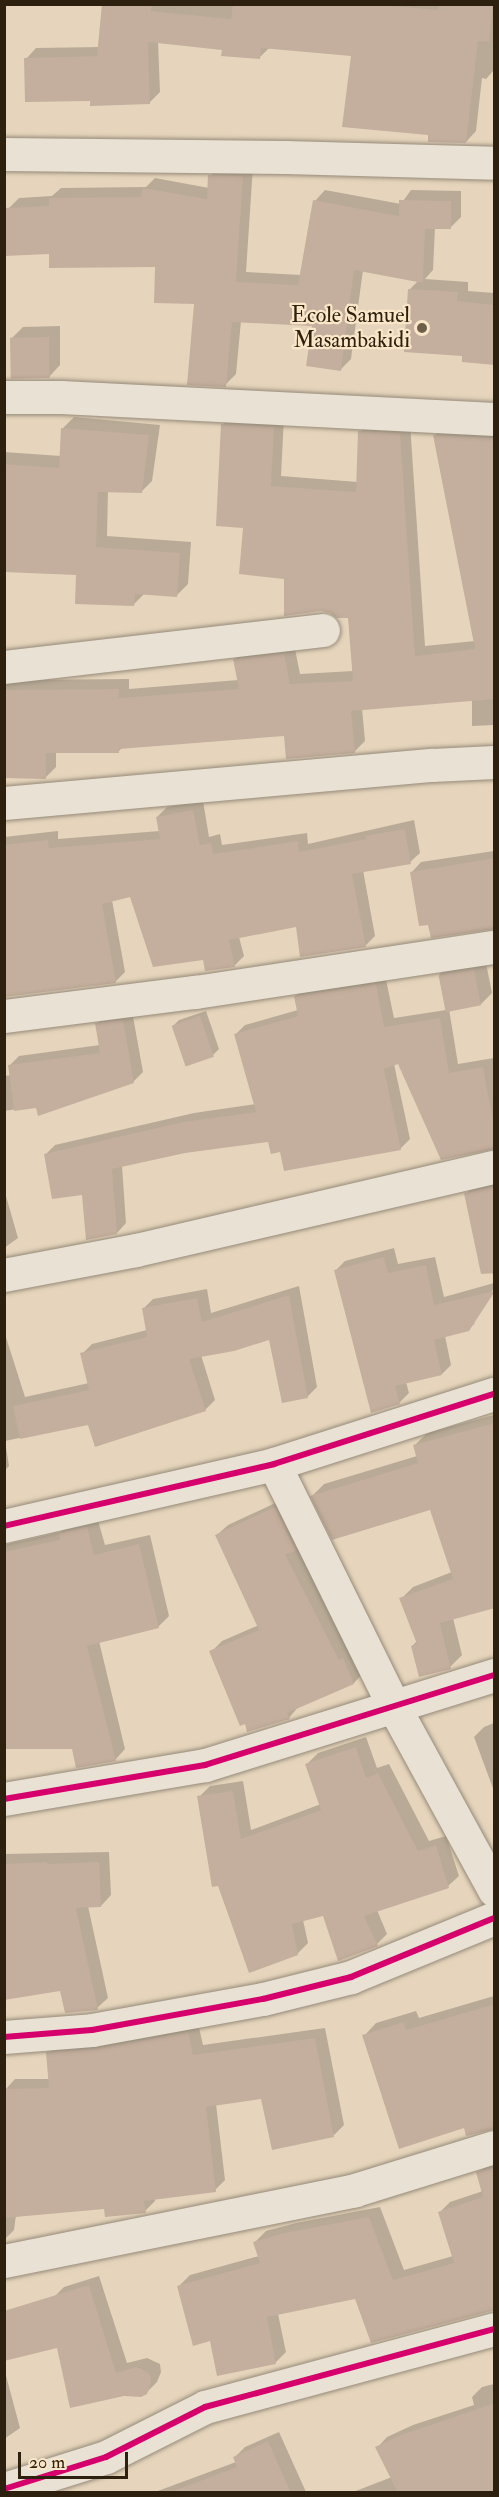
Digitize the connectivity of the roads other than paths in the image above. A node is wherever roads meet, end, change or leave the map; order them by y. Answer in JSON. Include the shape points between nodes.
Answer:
{"nodes":[{"id":1,"x":4,"y":154,"type":"edge"},
{"id":2,"x":495,"y":163,"type":"edge"},
{"id":3,"x":4,"y":397,"type":"edge"},
{"id":4,"x":495,"y":420,"type":"edge"},
{"id":5,"x":323,"y":630,"type":"dead end"},
{"id":6,"x":4,"y":667,"type":"edge"},
{"id":7,"x":495,"y":762,"type":"edge"},
{"id":8,"x":4,"y":803,"type":"edge"},
{"id":9,"x":495,"y":947,"type":"edge"},
{"id":10,"x":4,"y":1016,"type":"edge"},
{"id":11,"x":495,"y":1167,"type":"edge"},
{"id":12,"x":4,"y":1275,"type":"edge"},
{"id":13,"x":495,"y":1394,"type":"edge"},
{"id":14,"x":274,"y":1464,"type":"junction"},
{"id":15,"x":4,"y":1526,"type":"edge"},
{"id":16,"x":495,"y":1675,"type":"edge"},
{"id":17,"x":394,"y":1707,"type":"junction"},
{"id":18,"x":4,"y":1799,"type":"edge"},
{"id":19,"x":495,"y":1890,"type":"edge"},
{"id":20,"x":495,"y":1918,"type":"edge"},
{"id":21,"x":4,"y":2037,"type":"edge"},
{"id":22,"x":495,"y":2147,"type":"edge"},
{"id":23,"x":4,"y":2261,"type":"edge"},
{"id":24,"x":495,"y":2329,"type":"edge"},
{"id":25,"x":4,"y":2489,"type":"edge"}],
"edges":[{"from":1,"to":2,"type":"street"},
{"from":3,"to":4,"type":"street"},
{"from":5,"to":6,"type":"street"},
{"from":7,"to":8,"type":"street"},
{"from":9,"to":10,"type":"street"},
{"from":11,"to":12,"type":"street","via":[[136,1250]]},
{"from":13,"to":14,"type":"street"},
{"from":14,"to":15,"type":"street"},
{"from":14,"to":17,"type":"street"},
{"from":16,"to":17,"type":"street"},
{"from":17,"to":18,"type":"street","via":[[205,1766]]},
{"from":17,"to":19,"type":"street"},
{"from":20,"to":21,"type":"street","via":[[351,1977],[263,1999],[92,2030]]},
{"from":22,"to":23,"type":"street","via":[[355,2190]]},
{"from":24,"to":25,"type":"street","via":[[205,2407],[106,2457]]}]}
